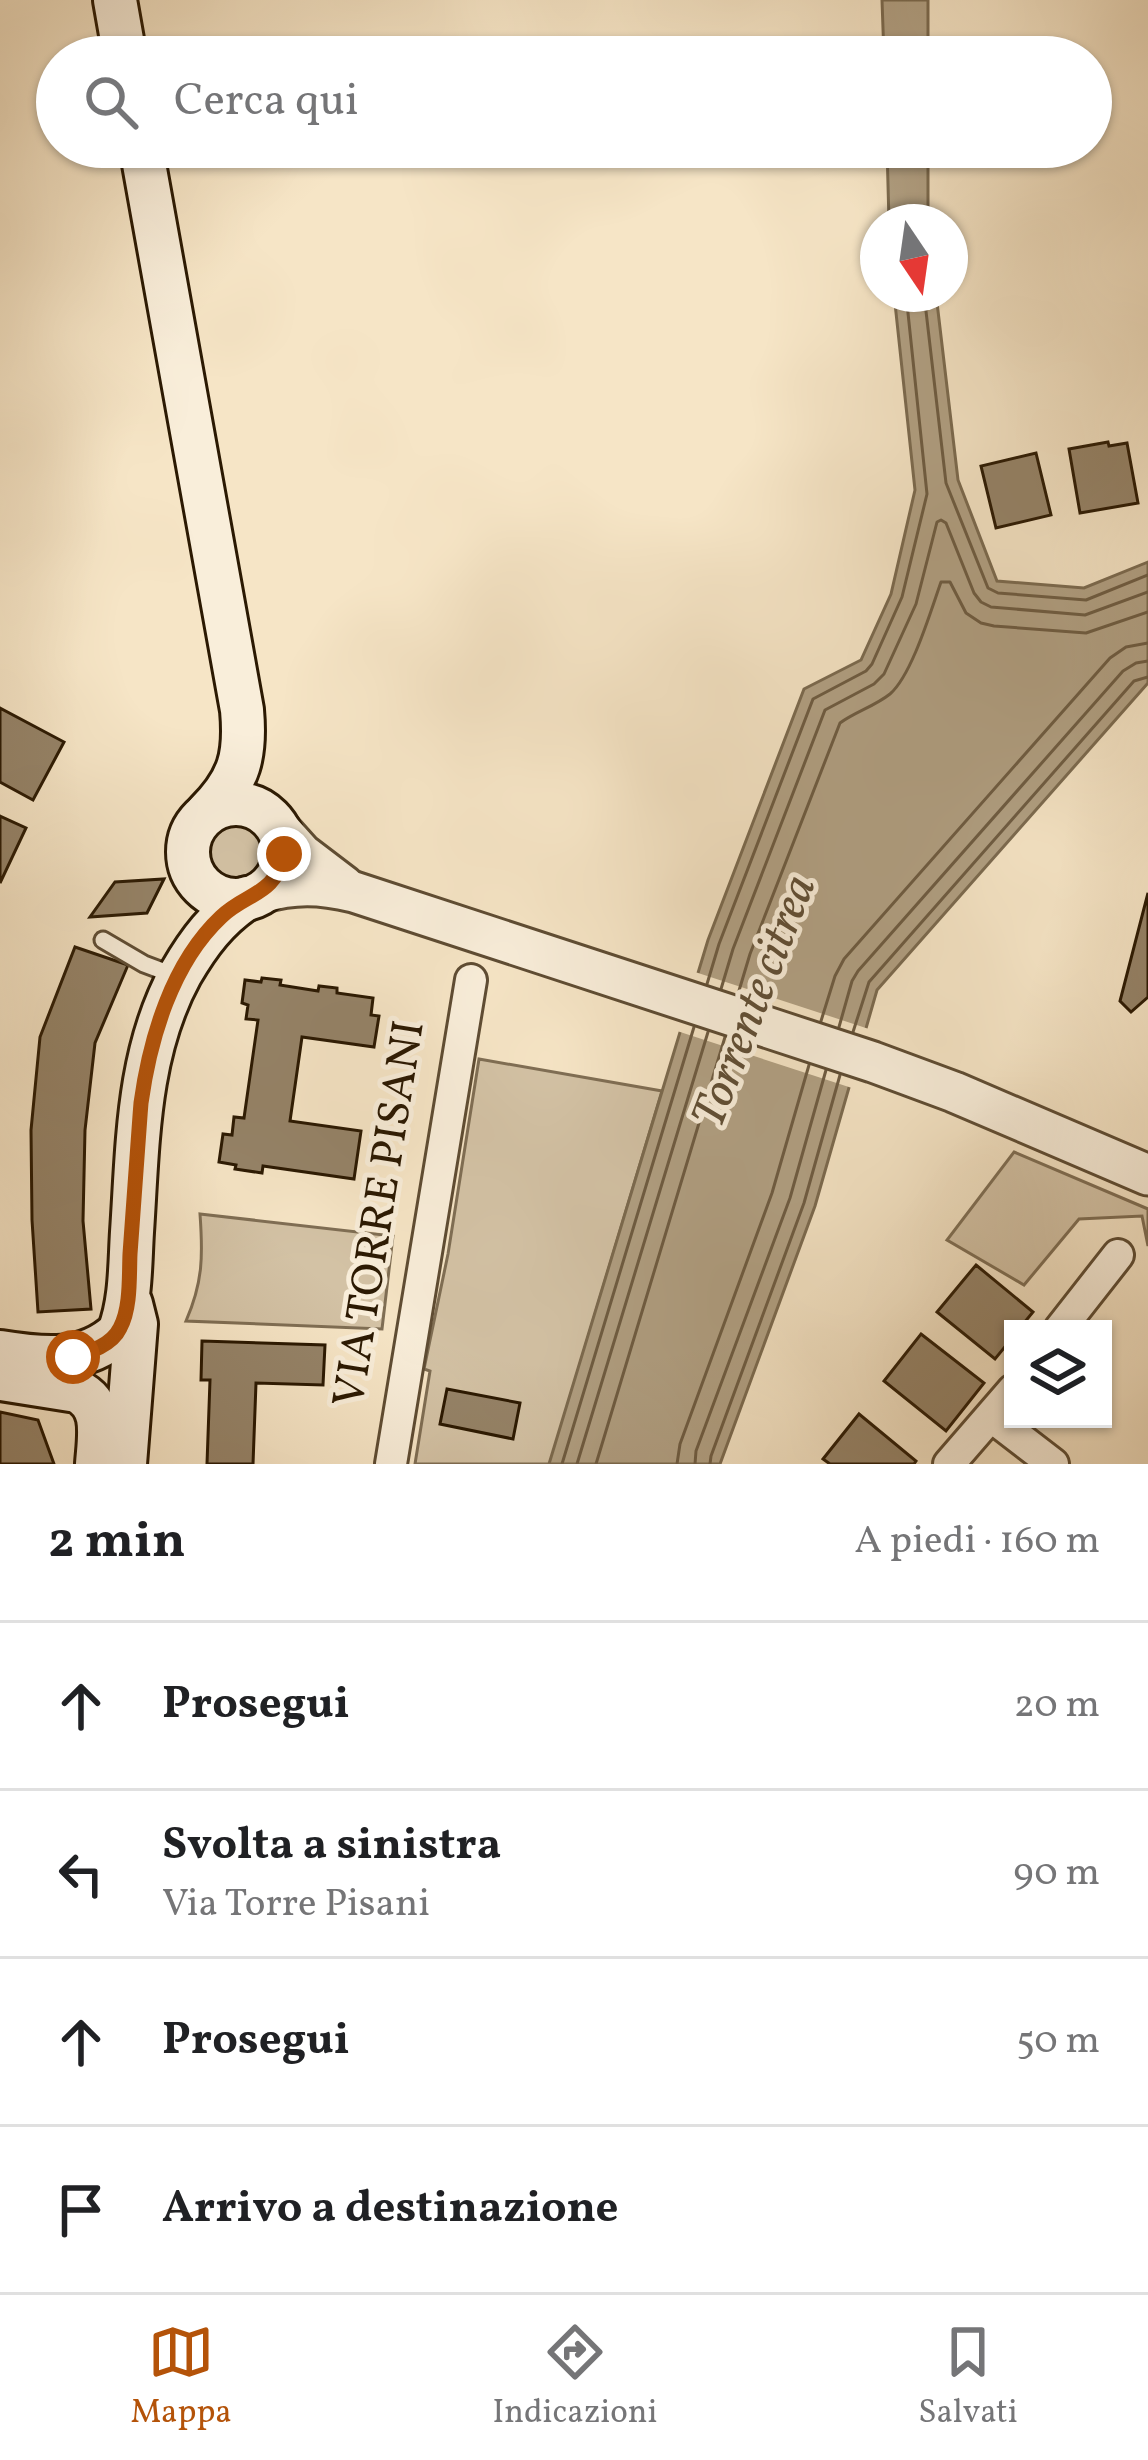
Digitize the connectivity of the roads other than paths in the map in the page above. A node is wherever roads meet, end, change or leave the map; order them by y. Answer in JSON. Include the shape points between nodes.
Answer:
{"nodes":[{"id":1,"x":115,"y":0,"type":"edge"},
{"id":2,"x":121,"y":36,"type":"edge"},
{"id":3,"x":145,"y":168,"type":"edge"},
{"id":4,"x":242,"y":710,"type":"junction"},
{"id":5,"x":207,"y":813,"type":"junction"},
{"id":6,"x":276,"y":825,"type":"junction"},
{"id":7,"x":192,"y":872,"type":"junction"},
{"id":8,"x":354,"y":892,"type":"junction"},
{"id":9,"x":254,"y":896,"type":"junction"},
{"id":10,"x":103,"y":940,"type":"dead end"},
{"id":11,"x":471,"y":980,"type":"dead end"},
{"id":12,"x":174,"y":984,"type":"junction"},
{"id":13,"x":1148,"y":1175,"type":"edge"},
{"id":14,"x":1118,"y":1255,"type":"dead end"},
{"id":15,"x":1067,"y":1320,"type":"edge"},
{"id":16,"x":120,"y":1340,"type":"junction"},
{"id":17,"x":0,"y":1352,"type":"edge"},
{"id":18,"x":0,"y":1366,"type":"edge"},
{"id":19,"x":0,"y":1378,"type":"edge"},
{"id":20,"x":1004,"y":1402,"type":"edge"},
{"id":21,"x":992,"y":1417,"type":"junction"},
{"id":22,"x":102,"y":1451,"type":"edge"},
{"id":23,"x":125,"y":1464,"type":"edge"},
{"id":24,"x":391,"y":1464,"type":"edge"},
{"id":25,"x":949,"y":1464,"type":"edge"},
{"id":26,"x":1053,"y":1464,"type":"edge"}],
"edges":[{"from":1,"to":2,"type":"main road"},
{"from":3,"to":4,"type":"main road"},
{"from":4,"to":5,"type":"main road","via":[[243,755]]},
{"from":4,"to":6,"type":"main road"},
{"from":5,"to":6,"type":"main road","via":[[252,806]]},
{"from":5,"to":7,"type":"main road","via":[[189,840]]},
{"from":6,"to":8,"type":"street"},
{"from":6,"to":9,"type":"main road","via":[[281,869]]},
{"from":7,"to":9,"type":"main road","via":[[215,895]]},
{"from":7,"to":12,"type":"main road","via":[[193,917]]},
{"from":8,"to":9,"type":"street","via":[[296,884]]},
{"from":8,"to":13,"type":"street","via":[[873,1062]]},
{"from":9,"to":12,"type":"main road","via":[[220,918]]},
{"from":10,"to":12,"type":"lane"},
{"from":11,"to":24,"type":"street","name":"VIA TORRE PISANI"},
{"from":12,"to":16,"type":"main road","via":[[145,1074]]},
{"from":14,"to":15,"type":"street"},
{"from":16,"to":17,"type":"main road","via":[[73,1357]]},
{"from":16,"to":18,"type":"main road"},
{"from":16,"to":22,"type":"main road"},
{"from":16,"to":23,"type":"main road"},
{"from":19,"to":22,"type":"main road","via":[[87,1396]]},
{"from":20,"to":21,"type":"street"},
{"from":21,"to":25,"type":"street"},
{"from":21,"to":26,"type":"street"}]}
